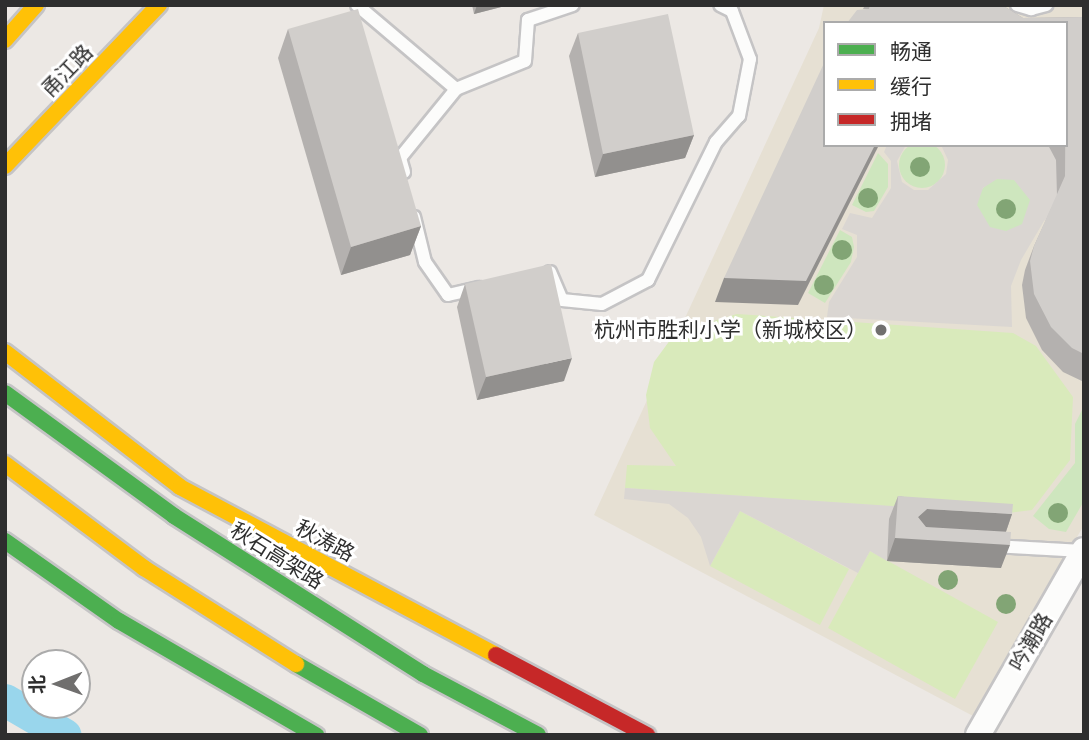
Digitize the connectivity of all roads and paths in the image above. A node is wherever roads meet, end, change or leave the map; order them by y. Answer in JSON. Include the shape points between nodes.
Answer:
{"nodes":[{"id":1,"x":36,"y":5,"type":"edge"},
{"id":2,"x":159,"y":5,"type":"edge"},
{"id":3,"x":357,"y":5,"type":"edge"},
{"id":4,"x":573,"y":5,"type":"edge"},
{"id":5,"x":720,"y":5,"type":"edge"},
{"id":6,"x":1017,"y":5,"type":"edge"},
{"id":7,"x":1046,"y":5,"type":"edge"},
{"id":8,"x":5,"y":40,"type":"edge"},
{"id":9,"x":456,"y":89,"type":"junction"},
{"id":10,"x":5,"y":166,"type":"edge"},
{"id":11,"x":537,"y":274,"type":"edge"},
{"id":12,"x":499,"y":283,"type":"edge"},
{"id":13,"x":5,"y":352,"type":"edge"},
{"id":14,"x":5,"y":393,"type":"edge"},
{"id":15,"x":5,"y":464,"type":"edge"},
{"id":16,"x":5,"y":541,"type":"edge"},
{"id":17,"x":973,"y":545,"type":"edge"},
{"id":18,"x":1084,"y":551,"type":"edge"},
{"id":19,"x":316,"y":735,"type":"edge"},
{"id":20,"x":420,"y":735,"type":"edge"},
{"id":21,"x":538,"y":735,"type":"edge"},
{"id":22,"x":647,"y":735,"type":"edge"},
{"id":23,"x":978,"y":735,"type":"edge"}],
"edges":[{"from":1,"to":8,"type":"main road"},
{"from":2,"to":10,"type":"main road","name":"甬江路"},
{"from":3,"to":9,"type":"lane"},
{"from":4,"to":9,"type":"lane","via":[[528,20],[525,61]]},
{"from":5,"to":11,"type":"lane","via":[[732,11],[750,59],[739,116],[716,142],[648,280],[602,304],[562,300],[550,271]]},
{"from":6,"to":7,"type":"lane","via":[[1031,9]]},
{"from":9,"to":12,"type":"lane","via":[[400,158],[425,262],[448,295]]},
{"from":13,"to":22,"type":"main road","name":"秋涛路","via":[[180,487]]},
{"from":14,"to":21,"type":"main road","name":"秋石高架路","via":[[174,516],[423,674]]},
{"from":15,"to":20,"type":"main road","via":[[144,568],[271,649]]},
{"from":16,"to":19,"type":"main road","via":[[119,621]]},
{"from":17,"to":18,"type":"lane"},
{"from":18,"to":23,"type":"street","name":"吟潮路"}]}
